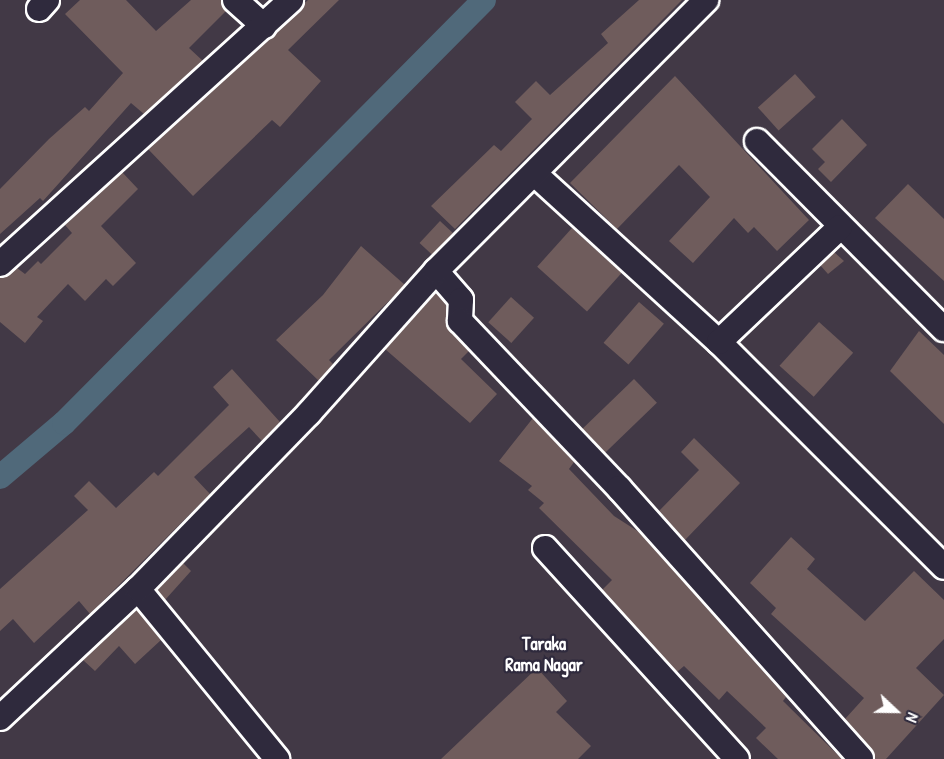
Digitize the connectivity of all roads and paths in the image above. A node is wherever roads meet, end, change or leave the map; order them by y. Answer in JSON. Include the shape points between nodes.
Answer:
{"nodes":[{"id":1,"x":235,"y":0,"type":"edge"},
{"id":2,"x":291,"y":0,"type":"edge"},
{"id":3,"x":706,"y":0,"type":"edge"},
{"id":4,"x":264,"y":26,"type":"junction"},
{"id":5,"x":757,"y":141,"type":"dead end"},
{"id":6,"x":536,"y":175,"type":"junction"},
{"id":7,"x":840,"y":227,"type":"junction"},
{"id":8,"x":0,"y":264,"type":"edge"},
{"id":9,"x":436,"y":271,"type":"junction"},
{"id":10,"x":944,"y":329,"type":"edge"},
{"id":11,"x":719,"y":342,"type":"junction"},
{"id":12,"x":545,"y":548,"type":"dead end"},
{"id":13,"x":944,"y":567,"type":"edge"},
{"id":14,"x":138,"y":589,"type":"junction"},
{"id":15,"x":0,"y":718,"type":"edge"},
{"id":16,"x":277,"y":759,"type":"edge"},
{"id":17,"x":737,"y":759,"type":"edge"},
{"id":18,"x":861,"y":759,"type":"edge"}],
"edges":[{"from":1,"to":4,"type":"street"},
{"from":2,"to":4,"type":"street"},
{"from":3,"to":6,"type":"street"},
{"from":4,"to":8,"type":"street"},
{"from":5,"to":7,"type":"street"},
{"from":6,"to":9,"type":"street"},
{"from":6,"to":11,"type":"street"},
{"from":7,"to":10,"type":"street"},
{"from":7,"to":11,"type":"street"},
{"from":9,"to":14,"type":"street","via":[[309,413]]},
{"from":9,"to":18,"type":"street","via":[[461,300],[460,321],[619,488]]},
{"from":11,"to":13,"type":"street"},
{"from":12,"to":17,"type":"street"},
{"from":14,"to":15,"type":"street"},
{"from":14,"to":16,"type":"street"}]}
